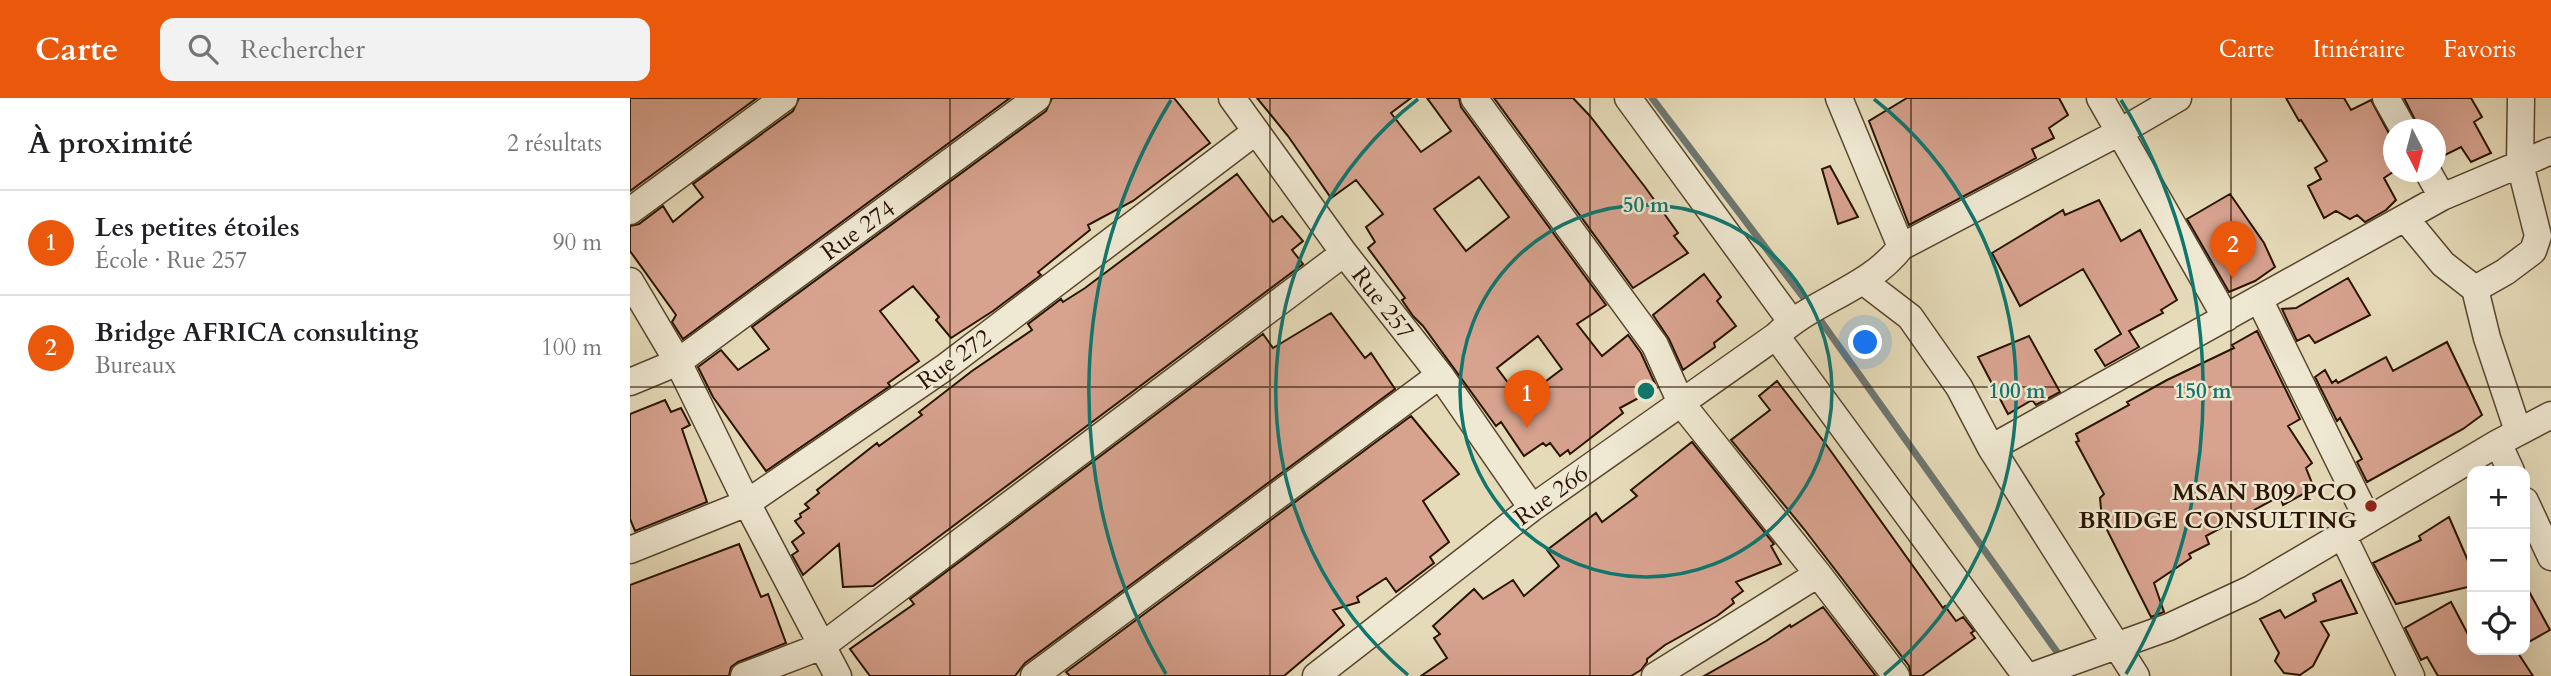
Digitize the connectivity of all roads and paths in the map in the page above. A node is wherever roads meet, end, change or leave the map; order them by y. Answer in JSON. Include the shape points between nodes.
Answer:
{"nodes":[{"id":1,"x":784,"y":98,"type":"edge"},
{"id":2,"x":1037,"y":98,"type":"edge"},
{"id":3,"x":1232,"y":98,"type":"edge"},
{"id":4,"x":1474,"y":98,"type":"edge"},
{"id":5,"x":1628,"y":98,"type":"edge"},
{"id":6,"x":1839,"y":98,"type":"edge"},
{"id":7,"x":2100,"y":98,"type":"edge"},
{"id":8,"x":2178,"y":98,"type":"edge"},
{"id":9,"x":2386,"y":98,"type":"edge"},
{"id":10,"x":2521,"y":98,"type":"edge"},
{"id":11,"x":2398,"y":119,"type":"edge"},
{"id":12,"x":1255,"y":132,"type":"junction"},
{"id":13,"x":2118,"y":133,"type":"junction"},
{"id":14,"x":2551,"y":151,"type":"edge"},
{"id":15,"x":2520,"y":164,"type":"junction"},
{"id":16,"x":2434,"y":182,"type":"edge"},
{"id":17,"x":2442,"y":197,"type":"junction"},
{"id":18,"x":630,"y":211,"type":"edge"},
{"id":19,"x":2405,"y":218,"type":"junction"},
{"id":20,"x":1901,"y":247,"type":"junction"},
{"id":21,"x":1344,"y":253,"type":"junction"},
{"id":22,"x":630,"y":281,"type":"edge"},
{"id":23,"x":1863,"y":281,"type":"junction"},
{"id":24,"x":2475,"y":289,"type":"junction"},
{"id":25,"x":2259,"y":299,"type":"junction"},
{"id":26,"x":2226,"y":318,"type":"junction"},
{"id":27,"x":1784,"y":328,"type":"junction"},
{"id":28,"x":678,"y":362,"type":"junction"},
{"id":29,"x":1440,"y":375,"type":"junction"},
{"id":30,"x":630,"y":382,"type":"edge"},
{"id":31,"x":1681,"y":403,"type":"junction"},
{"id":32,"x":2551,"y":415,"type":"edge"},
{"id":33,"x":2508,"y":437,"type":"junction"},
{"id":34,"x":1991,"y":448,"type":"junction"},
{"id":35,"x":2511,"y":466,"type":"edge"},
{"id":36,"x":747,"y":503,"type":"junction"},
{"id":37,"x":1532,"y":508,"type":"junction"},
{"id":38,"x":2530,"y":512,"type":"edge"},
{"id":39,"x":2368,"y":520,"type":"junction"},
{"id":40,"x":2342,"y":534,"type":"junction"},
{"id":41,"x":630,"y":550,"type":"edge"},
{"id":42,"x":2551,"y":558,"type":"edge"},
{"id":43,"x":1818,"y":574,"type":"junction"},
{"id":44,"x":822,"y":646,"type":"junction"},
{"id":45,"x":2117,"y":647,"type":"junction"},
{"id":46,"x":744,"y":676,"type":"edge"},
{"id":47,"x":838,"y":676,"type":"edge"},
{"id":48,"x":1034,"y":676,"type":"edge"},
{"id":49,"x":1316,"y":676,"type":"edge"},
{"id":50,"x":1656,"y":676,"type":"edge"},
{"id":51,"x":1896,"y":676,"type":"edge"},
{"id":52,"x":2026,"y":676,"type":"edge"},
{"id":53,"x":2032,"y":676,"type":"edge"},
{"id":54,"x":2136,"y":676,"type":"edge"},
{"id":55,"x":2411,"y":676,"type":"edge"}],
"edges":[{"from":1,"to":18,"type":"street"},
{"from":2,"to":28,"type":"street","name":"Rue 274"},
{"from":3,"to":12,"type":"street","name":"Rue 257"},
{"from":4,"to":31,"type":"street","via":[[1655,345]]},
{"from":5,"to":27,"type":"street"},
{"from":6,"to":20,"type":"street"},
{"from":7,"to":13,"type":"street"},
{"from":8,"to":13,"type":"street","name":"Rue 266"},
{"from":9,"to":11,"type":"street"},
{"from":10,"to":15,"type":"street"},
{"from":12,"to":21,"type":"street","name":"Rue 257"},
{"from":12,"to":36,"type":"street","name":"Rue 272","via":[[944,368]]},
{"from":13,"to":20,"type":"street","name":"Rue 266"},
{"from":13,"to":26,"type":"street"},
{"from":14,"to":15,"type":"street"},
{"from":15,"to":17,"type":"street"},
{"from":15,"to":24,"type":"street","via":[[2538,236],[2533,251]]},
{"from":16,"to":17,"type":"street"},
{"from":17,"to":19,"type":"street"},
{"from":19,"to":24,"type":"street","via":[[2443,264]]},
{"from":19,"to":25,"type":"street"},
{"from":20,"to":23,"type":"street","name":"Rue 266"},
{"from":21,"to":29,"type":"street","name":"Rue 257"},
{"from":21,"to":44,"type":"street"},
{"from":22,"to":28,"type":"street"},
{"from":23,"to":27,"type":"street","name":"Rue 266"},
{"from":23,"to":34,"type":"street","via":[[1910,317],[1959,387]]},
{"from":24,"to":33,"type":"street"},
{"from":25,"to":26,"type":"street"},
{"from":25,"to":39,"type":"street"},
{"from":26,"to":34,"type":"street"},
{"from":27,"to":31,"type":"street","name":"Rue 266"},
{"from":27,"to":52,"type":"street"},
{"from":28,"to":30,"type":"street","name":"Rue 274"},
{"from":28,"to":36,"type":"street"},
{"from":29,"to":37,"type":"street","name":"Rue 257"},
{"from":29,"to":48,"type":"street"},
{"from":31,"to":37,"type":"street","name":"Rue 266"},
{"from":31,"to":43,"type":"street"},
{"from":32,"to":33,"type":"street"},
{"from":33,"to":35,"type":"street"},
{"from":33,"to":39,"type":"street"},
{"from":34,"to":45,"type":"street"},
{"from":36,"to":41,"type":"street","name":"Rue 272"},
{"from":36,"to":44,"type":"street"},
{"from":37,"to":49,"type":"street","name":"Rue 266"},
{"from":38,"to":42,"type":"street"},
{"from":39,"to":40,"type":"street"},
{"from":40,"to":45,"type":"street","via":[[2251,589]]},
{"from":40,"to":55,"type":"street"},
{"from":43,"to":50,"type":"street"},
{"from":43,"to":51,"type":"street"},
{"from":44,"to":46,"type":"street"},
{"from":44,"to":47,"type":"street"},
{"from":45,"to":53,"type":"street"},
{"from":45,"to":54,"type":"street"}]}
